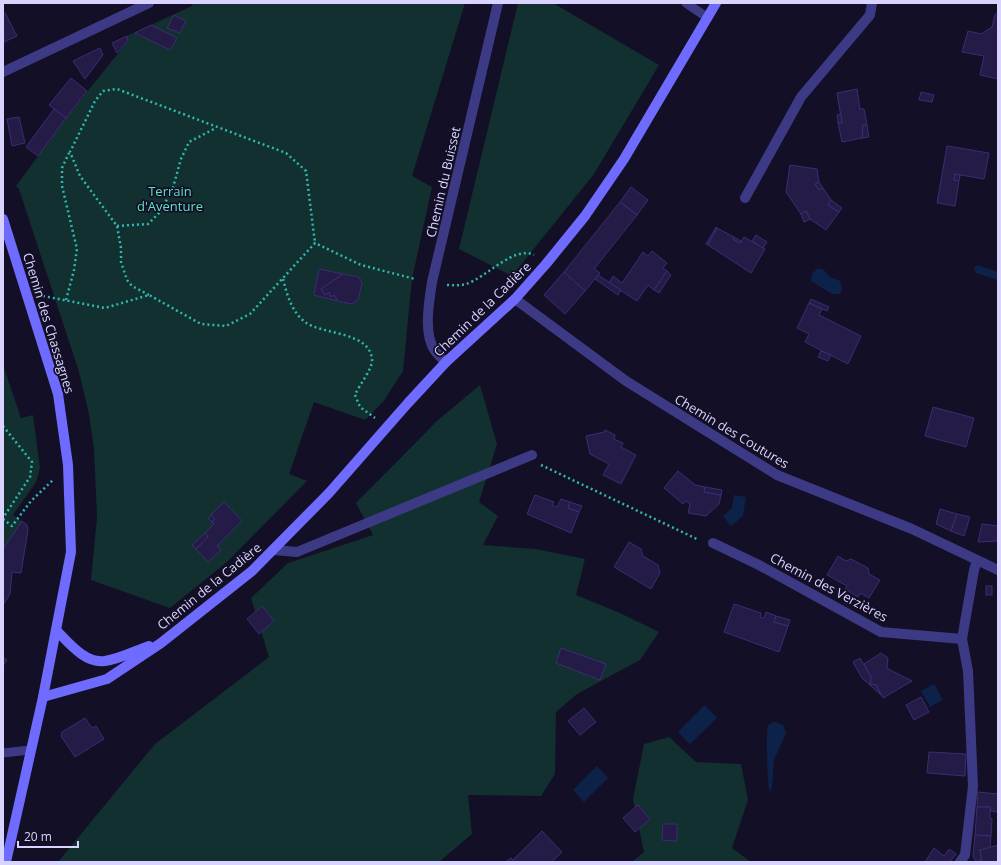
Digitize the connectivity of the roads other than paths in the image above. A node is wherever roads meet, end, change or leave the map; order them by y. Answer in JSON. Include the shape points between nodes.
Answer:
{"nodes":[{"id":1,"x":149,"y":3,"type":"edge"},
{"id":2,"x":498,"y":3,"type":"edge"},
{"id":3,"x":686,"y":3,"type":"edge"},
{"id":4,"x":716,"y":3,"type":"edge"},
{"id":5,"x":872,"y":3,"type":"edge"},
{"id":6,"x":708,"y":18,"type":"junction"},
{"id":7,"x":3,"y":72,"type":"edge"},
{"id":8,"x":745,"y":198,"type":"dead end"},
{"id":9,"x":3,"y":219,"type":"edge"},
{"id":10,"x":515,"y":299,"type":"junction"},
{"id":11,"x":446,"y":362,"type":"junction"},
{"id":12,"x":532,"y":454,"type":"road end"},
{"id":13,"x":713,"y":543,"type":"road end"},
{"id":14,"x":274,"y":550,"type":"junction"},
{"id":15,"x":978,"y":560,"type":"junction"},
{"id":16,"x":998,"y":570,"type":"edge"},
{"id":17,"x":56,"y":630,"type":"junction"},
{"id":18,"x":962,"y":639,"type":"junction"},
{"id":19,"x":161,"y":643,"type":"junction"},
{"id":20,"x":43,"y":697,"type":"junction"},
{"id":21,"x":30,"y":750,"type":"junction"},
{"id":22,"x":3,"y":753,"type":"edge"},
{"id":23,"x":6,"y":862,"type":"edge"},
{"id":24,"x":960,"y":862,"type":"edge"}],
"edges":[{"from":1,"to":7,"type":"street"},
{"from":2,"to":11,"type":"street","name":"Chemin du Buisset","via":[[427,312],[430,340],[435,351]]},
{"from":3,"to":6,"type":"lane"},
{"from":4,"to":6,"type":"street","name":"Chemin de la Cadière"},
{"from":5,"to":8,"type":"street","via":[[870,15],[801,97]]},
{"from":6,"to":10,"type":"street","name":"Chemin de la Cadière","via":[[661,99],[603,190],[546,264]]},
{"from":9,"to":17,"type":"street","name":"Chemin des Chassagnes","via":[[58,394],[68,465],[71,552]]},
{"from":10,"to":11,"type":"street","name":"Chemin de la Cadière"},
{"from":10,"to":15,"type":"street","name":"Chemin des Coutures","via":[[626,381],[776,475],[912,529]]},
{"from":11,"to":14,"type":"street","name":"Chemin de la Cadière","via":[[329,493]]},
{"from":12,"to":14,"type":"street","name":"Chemin de la Cadière","via":[[297,552]]},
{"from":13,"to":18,"type":"street","name":"Chemin des Verzières","via":[[759,565],[881,632]]},
{"from":14,"to":19,"type":"street","name":"Chemin de la Cadière","via":[[252,571]]},
{"from":15,"to":16,"type":"street","name":"Chemin des Coutures"},
{"from":15,"to":18,"type":"street"},
{"from":17,"to":19,"type":"street","name":"Chemin de la Cadière","via":[[88,658],[104,661]]},
{"from":17,"to":20,"type":"street","name":"Chemin des Chassagnes"},
{"from":18,"to":24,"type":"street","via":[[968,671],[973,786],[965,855]]},
{"from":19,"to":20,"type":"street","name":"Chemin de la Cadière","via":[[107,679]]},
{"from":20,"to":21,"type":"street","name":"Chemin des Chassagnes"},
{"from":21,"to":22,"type":"lane"},
{"from":21,"to":23,"type":"street","name":"Chemin des Chassagnes"}]}
